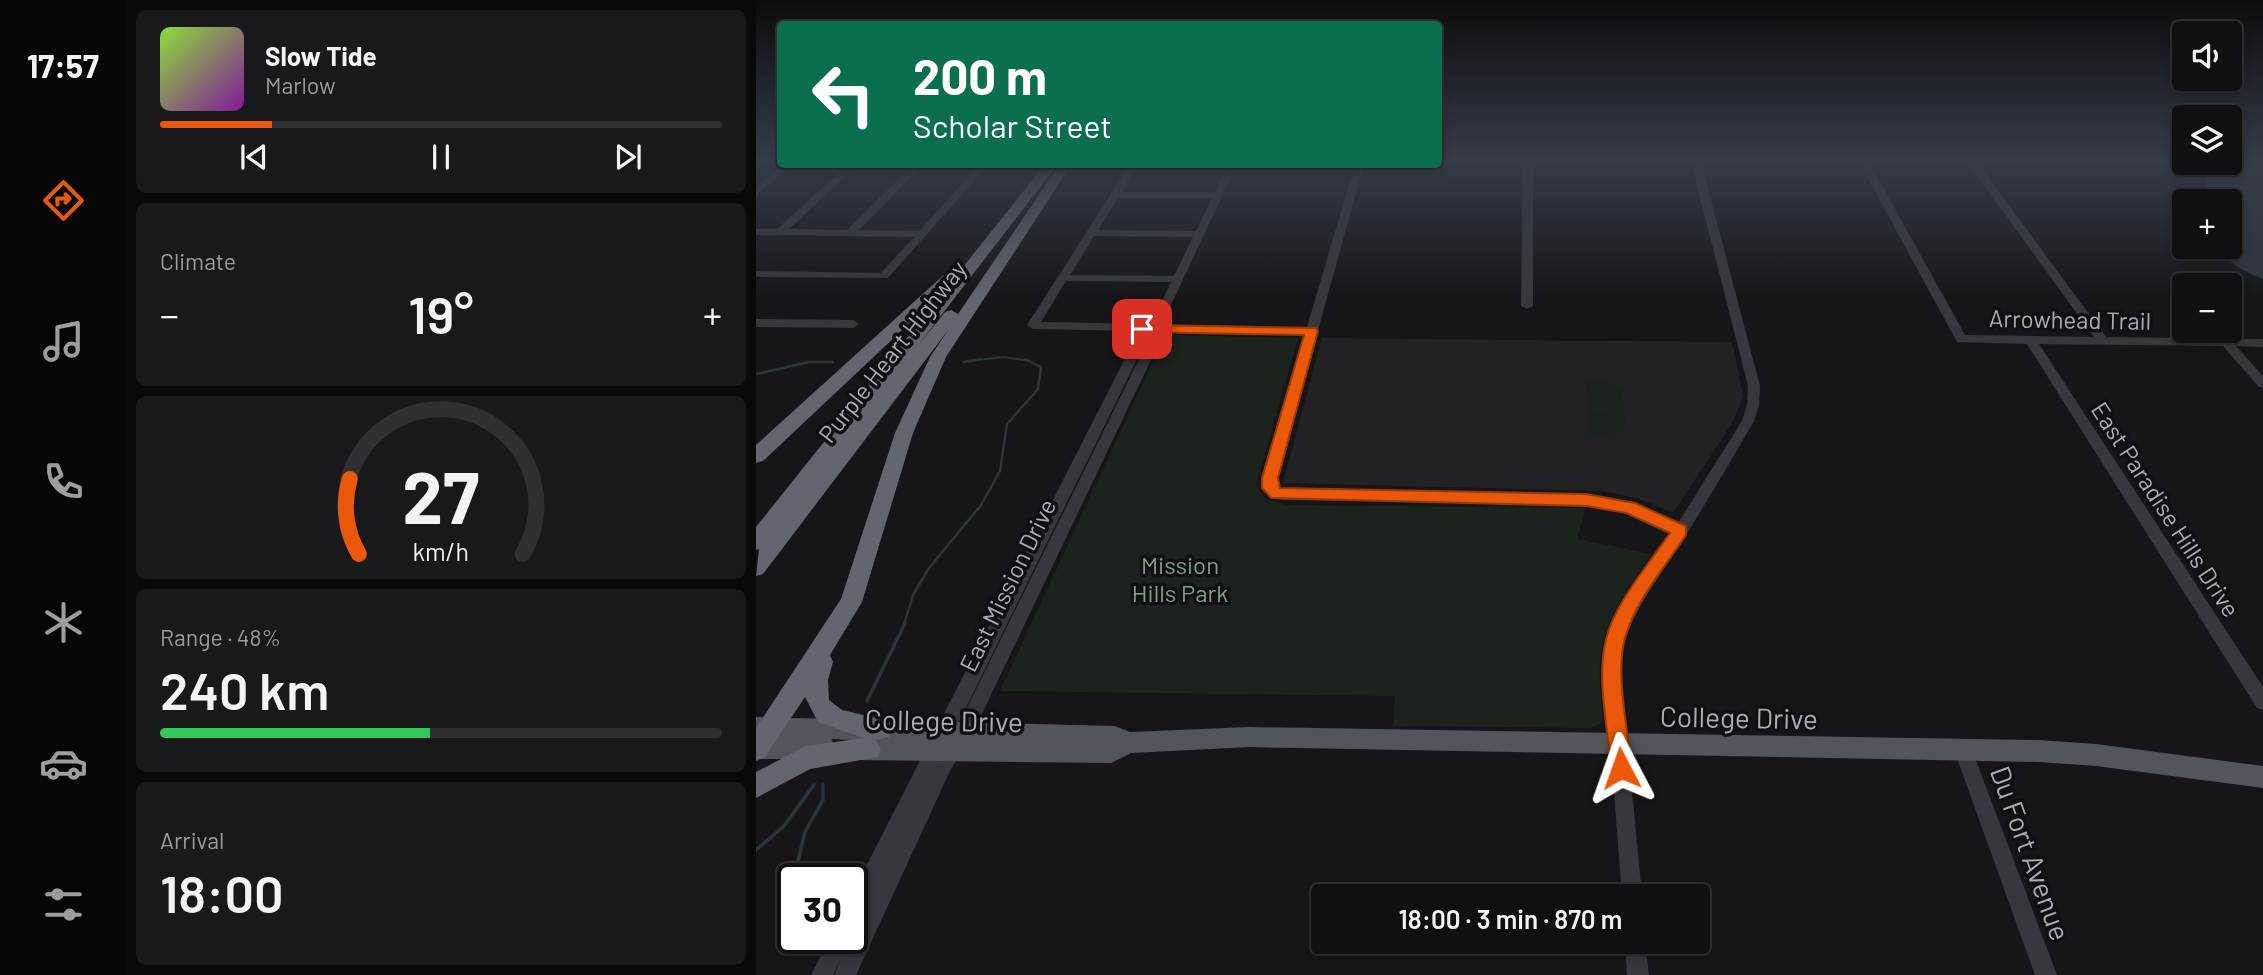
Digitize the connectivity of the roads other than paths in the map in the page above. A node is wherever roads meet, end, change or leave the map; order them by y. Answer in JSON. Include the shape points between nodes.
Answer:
{"nodes":[{"id":1,"x":807,"y":208,"type":"edge"},
{"id":2,"x":876,"y":208,"type":"edge"},
{"id":3,"x":946,"y":208,"type":"edge"},
{"id":4,"x":1022,"y":208,"type":"edge"},
{"id":5,"x":1029,"y":208,"type":"edge"},
{"id":6,"x":1038,"y":208,"type":"edge"},
{"id":7,"x":1110,"y":208,"type":"edge"},
{"id":8,"x":1212,"y":208,"type":"edge"},
{"id":9,"x":1347,"y":208,"type":"edge"},
{"id":10,"x":1528,"y":208,"type":"edge"},
{"id":11,"x":1708,"y":208,"type":"edge"},
{"id":12,"x":1889,"y":208,"type":"edge"},
{"id":13,"x":2005,"y":208,"type":"edge"},
{"id":14,"x":1004,"y":226,"type":"junction"},
{"id":15,"x":756,"y":232,"type":"edge"},
{"id":16,"x":779,"y":233,"type":"junction"},
{"id":17,"x":850,"y":233,"type":"junction"},
{"id":18,"x":1093,"y":233,"type":"junction"},
{"id":19,"x":922,"y":234,"type":"junction"},
{"id":20,"x":1199,"y":234,"type":"junction"},
{"id":21,"x":756,"y":274,"type":"edge"},
{"id":22,"x":1065,"y":278,"type":"junction"},
{"id":23,"x":1178,"y":278,"type":"junction"},
{"id":24,"x":1527,"y":306,"type":"dead end"},
{"id":25,"x":756,"y":323,"type":"edge"},
{"id":26,"x":853,"y":324,"type":"dead end"},
{"id":27,"x":1154,"y":329,"type":"junction"},
{"id":28,"x":1312,"y":331,"type":"junction"},
{"id":29,"x":2031,"y":340,"type":"junction"},
{"id":30,"x":2103,"y":341,"type":"junction"},
{"id":31,"x":2172,"y":342,"type":"edge"},
{"id":32,"x":2242,"y":342,"type":"edge"},
{"id":33,"x":2227,"y":343,"type":"edge"},
{"id":34,"x":2263,"y":343,"type":"edge"},
{"id":35,"x":2263,"y":384,"type":"edge"},
{"id":36,"x":756,"y":456,"type":"edge"},
{"id":37,"x":1681,"y":530,"type":"junction"},
{"id":38,"x":756,"y":542,"type":"edge"},
{"id":39,"x":756,"y":568,"type":"edge"},
{"id":40,"x":839,"y":624,"type":"junction"},
{"id":41,"x":2263,"y":702,"type":"edge"},
{"id":42,"x":875,"y":739,"type":"junction"},
{"id":43,"x":759,"y":740,"type":"edge"},
{"id":44,"x":950,"y":740,"type":"junction"},
{"id":45,"x":1620,"y":745,"type":"junction"},
{"id":46,"x":1963,"y":750,"type":"junction"},
{"id":47,"x":2263,"y":777,"type":"edge"},
{"id":48,"x":756,"y":786,"type":"edge"},
{"id":49,"x":1631,"y":884,"type":"edge"},
{"id":50,"x":868,"y":887,"type":"edge"},
{"id":51,"x":833,"y":954,"type":"edge"},
{"id":52,"x":1636,"y":954,"type":"edge"},
{"id":53,"x":822,"y":975,"type":"edge"},
{"id":54,"x":845,"y":975,"type":"edge"},
{"id":55,"x":1638,"y":975,"type":"edge"},
{"id":56,"x":2046,"y":975,"type":"edge"}],
"edges":[{"from":1,"to":16,"type":"street"},
{"from":2,"to":17,"type":"street"},
{"from":3,"to":19,"type":"street"},
{"from":4,"to":14,"type":"highway","name":"Purple Heart Highway"},
{"from":5,"to":39,"type":"highway","name":"Purple Heart Highway"},
{"from":6,"to":40,"type":"highway","via":[[960,321],[925,382],[904,433],[860,578]]},
{"from":7,"to":18,"type":"street"},
{"from":8,"to":20,"type":"street","name":"East Mission Drive"},
{"from":9,"to":28,"type":"street"},
{"from":10,"to":24,"type":"street"},
{"from":11,"to":37,"type":"street","via":[[1755,397],[1748,421]]},
{"from":12,"to":29,"type":"street","name":"Arrowhead Trail","via":[[1961,339]]},
{"from":13,"to":30,"type":"street"},
{"from":14,"to":36,"type":"highway"},
{"from":14,"to":38,"type":"highway","name":"Purple Heart Highway"},
{"from":15,"to":16,"type":"street"},
{"from":16,"to":17,"type":"street"},
{"from":17,"to":19,"type":"street"},
{"from":18,"to":20,"type":"street"},
{"from":18,"to":22,"type":"street"},
{"from":19,"to":21,"type":"street","via":[[884,275]]},
{"from":20,"to":23,"type":"street","name":"East Mission Drive"},
{"from":22,"to":23,"type":"street"},
{"from":22,"to":27,"type":"street","via":[[1033,325]]},
{"from":23,"to":27,"type":"street","name":"East Mission Drive"},
{"from":25,"to":26,"type":"street"},
{"from":27,"to":28,"type":"street"},
{"from":27,"to":44,"type":"street","name":"East Mission Drive","via":[[1156,337]]},
{"from":28,"to":37,"type":"street","via":[[1270,478],[1270,488],[1276,494],[1586,500],[1629,507]]},
{"from":29,"to":30,"type":"street","name":"Arrowhead Trail"},
{"from":29,"to":41,"type":"street","name":"East Paradise Hills Drive"},
{"from":30,"to":31,"type":"street","name":"Arrowhead Trail"},
{"from":32,"to":34,"type":"street","name":"Arrowhead Trail"},
{"from":33,"to":35,"type":"street"},
{"from":37,"to":45,"type":"street","via":[[1636,596],[1615,637],[1612,663]]},
{"from":40,"to":42,"type":"highway","via":[[816,677],[816,701],[839,723]]},
{"from":40,"to":43,"type":"highway"},
{"from":42,"to":43,"type":"main road","name":"College Drive"},
{"from":42,"to":44,"type":"main road","name":"College Drive"},
{"from":42,"to":48,"type":"highway","via":[[806,758]]},
{"from":44,"to":45,"type":"main road","name":"College Drive","via":[[1111,752],[1129,743],[1262,737]]},
{"from":44,"to":50,"type":"street","name":"East Mission Drive"},
{"from":44,"to":54,"type":"street","name":"East Mission Drive"},
{"from":45,"to":46,"type":"main road","name":"College Drive"},
{"from":45,"to":49,"type":"street"},
{"from":46,"to":47,"type":"main road","name":"College Drive","via":[[2103,754]]},
{"from":46,"to":56,"type":"street","name":"Du Fort Avenue"},
{"from":51,"to":53,"type":"street"},
{"from":52,"to":55,"type":"street"}]}
